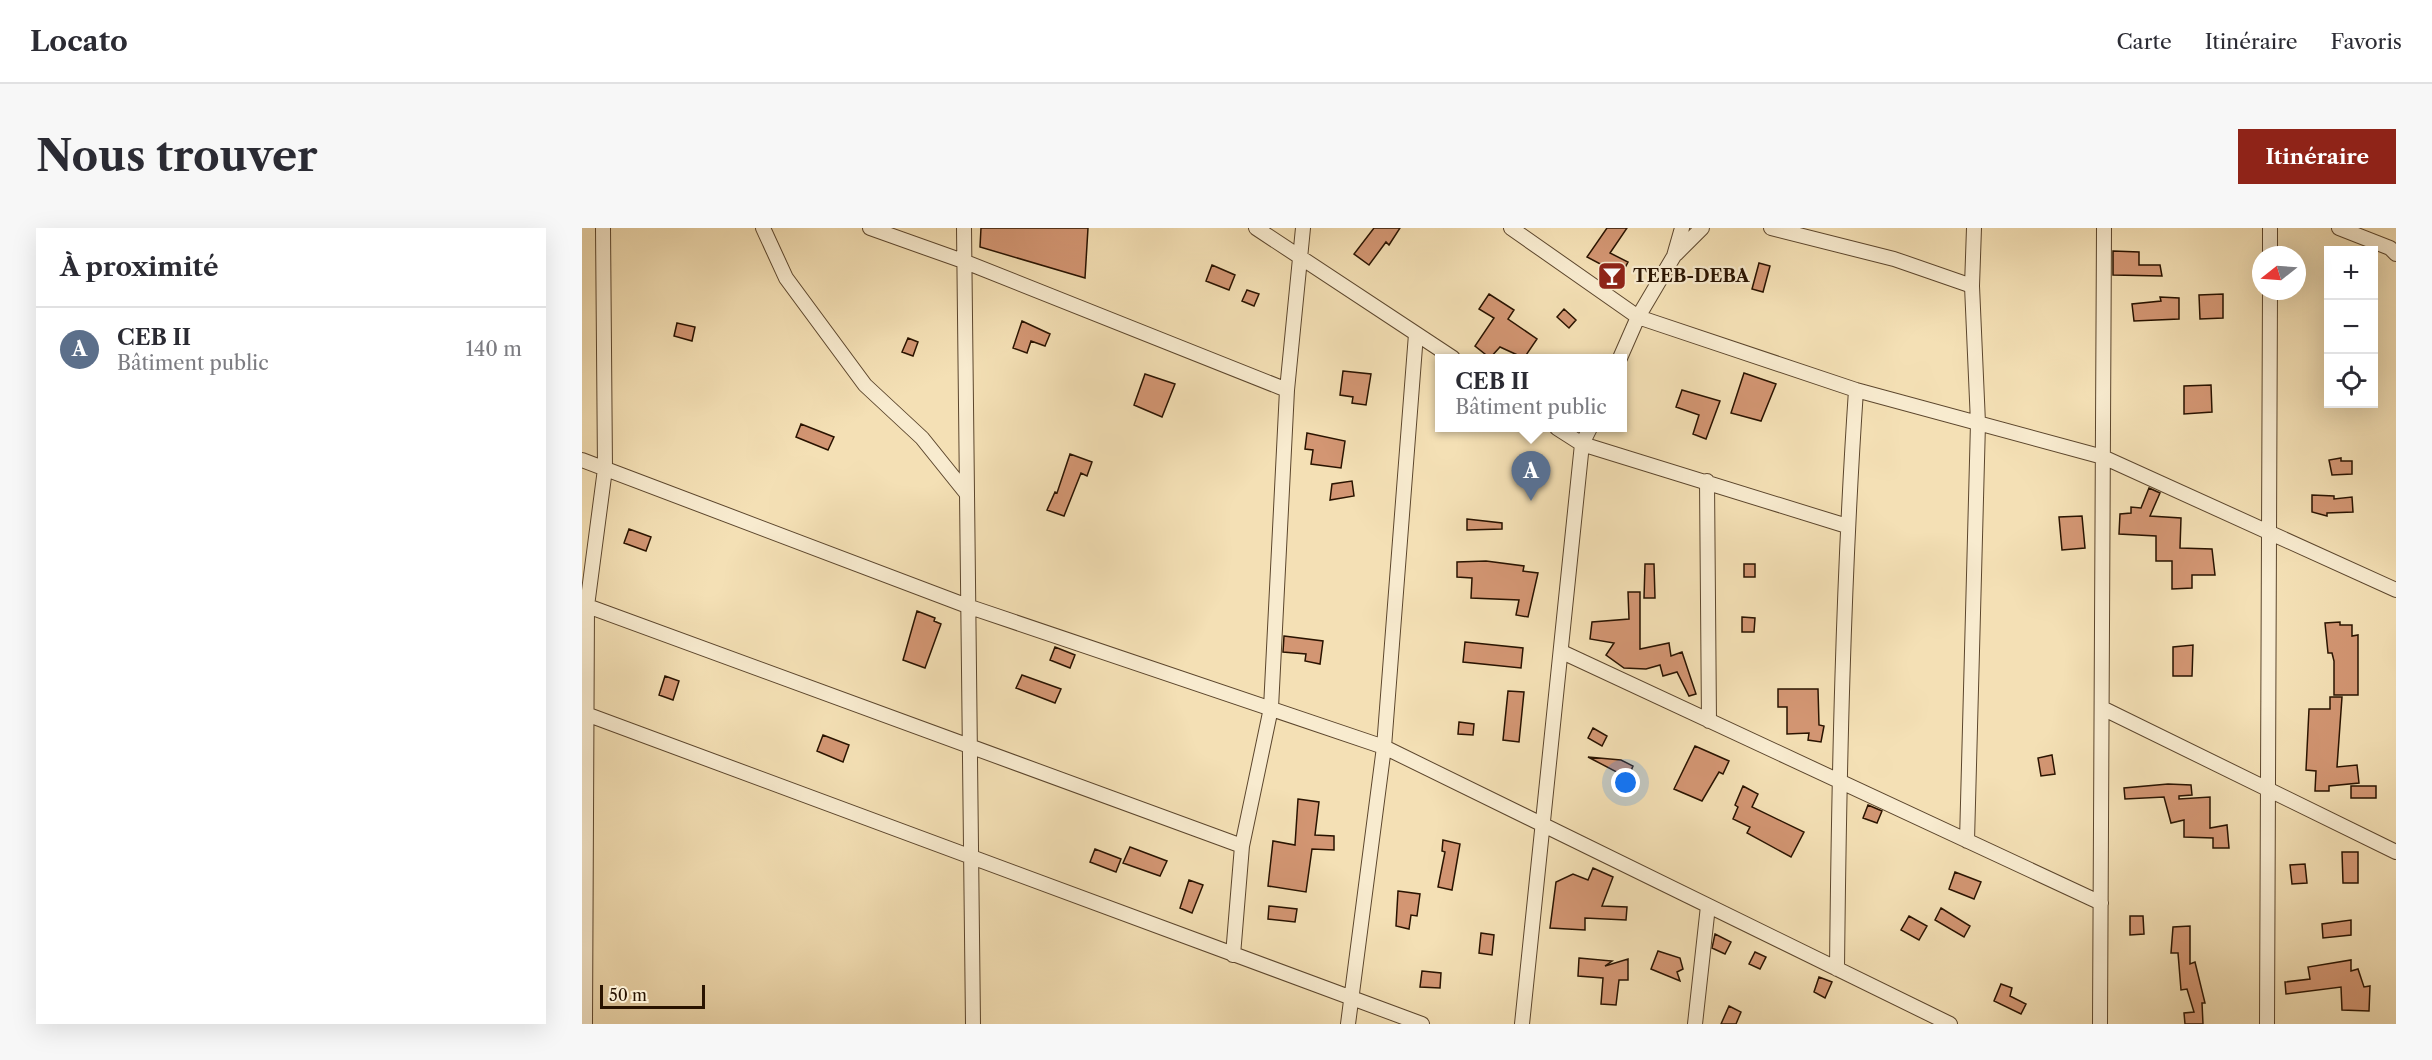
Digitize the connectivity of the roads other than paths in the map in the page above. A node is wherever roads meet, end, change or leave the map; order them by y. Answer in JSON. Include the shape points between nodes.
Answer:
{"nodes":[{"id":1,"x":603,"y":228,"type":"edge"},
{"id":2,"x":763,"y":228,"type":"edge"},
{"id":3,"x":870,"y":228,"type":"edge"},
{"id":4,"x":964,"y":228,"type":"edge"},
{"id":5,"x":1256,"y":228,"type":"edge"},
{"id":6,"x":1303,"y":228,"type":"edge"},
{"id":7,"x":1511,"y":228,"type":"edge"},
{"id":8,"x":1682,"y":228,"type":"edge"},
{"id":9,"x":1702,"y":228,"type":"edge"},
{"id":10,"x":1771,"y":228,"type":"edge"},
{"id":11,"x":1974,"y":228,"type":"edge"},
{"id":12,"x":2104,"y":228,"type":"edge"},
{"id":13,"x":2270,"y":228,"type":"edge"},
{"id":14,"x":2340,"y":228,"type":"edge"},
{"id":15,"x":2270,"y":246,"type":"edge"},
{"id":16,"x":2396,"y":254,"type":"edge"},
{"id":17,"x":1674,"y":256,"type":"junction"},
{"id":18,"x":1300,"y":257,"type":"junction"},
{"id":19,"x":963,"y":261,"type":"junction"},
{"id":20,"x":1972,"y":286,"type":"junction"},
{"id":21,"x":2270,"y":300,"type":"edge"},
{"id":22,"x":1638,"y":317,"type":"junction"},
{"id":23,"x":1416,"y":334,"type":"junction"},
{"id":24,"x":1447,"y":354,"type":"edge"},
{"id":25,"x":1622,"y":354,"type":"edge"},
{"id":26,"x":1287,"y":390,"type":"junction"},
{"id":27,"x":1856,"y":390,"type":"junction"},
{"id":28,"x":1978,"y":423,"type":"junction"},
{"id":29,"x":1563,"y":432,"type":"edge"},
{"id":30,"x":1588,"y":432,"type":"edge"},
{"id":31,"x":1582,"y":444,"type":"junction"},
{"id":32,"x":2103,"y":458,"type":"junction"},
{"id":33,"x":582,"y":460,"type":"edge"},
{"id":34,"x":605,"y":468,"type":"junction"},
{"id":35,"x":1707,"y":482,"type":"junction"},
{"id":36,"x":967,"y":494,"type":"junction"},
{"id":37,"x":1846,"y":526,"type":"junction"},
{"id":38,"x":2268,"y":533,"type":"junction"},
{"id":39,"x":2396,"y":590,"type":"edge"},
{"id":40,"x":584,"y":605,"type":"edge"},
{"id":41,"x":970,"y":607,"type":"junction"},
{"id":42,"x":1562,"y":652,"type":"junction"},
{"id":43,"x":1271,"y":708,"type":"junction"},
{"id":44,"x":2102,"y":708,"type":"junction"},
{"id":45,"x":586,"y":714,"type":"junction"},
{"id":46,"x":1709,"y":721,"type":"junction"},
{"id":47,"x":970,"y":746,"type":"junction"},
{"id":48,"x":1384,"y":747,"type":"junction"},
{"id":49,"x":1839,"y":781,"type":"junction"},
{"id":50,"x":2268,"y":789,"type":"junction"},
{"id":51,"x":1544,"y":825,"type":"junction"},
{"id":52,"x":1967,"y":841,"type":"junction"},
{"id":53,"x":1242,"y":846,"type":"junction"},
{"id":54,"x":2396,"y":852,"type":"edge"},
{"id":55,"x":971,"y":858,"type":"junction"},
{"id":56,"x":2101,"y":903,"type":"junction"},
{"id":57,"x":1708,"y":906,"type":"junction"},
{"id":58,"x":1233,"y":955,"type":"junction"},
{"id":59,"x":1837,"y":969,"type":"junction"},
{"id":60,"x":1350,"y":998,"type":"junction"},
{"id":61,"x":585,"y":1024,"type":"edge"},
{"id":62,"x":973,"y":1024,"type":"edge"},
{"id":63,"x":1348,"y":1024,"type":"edge"},
{"id":64,"x":1422,"y":1024,"type":"edge"},
{"id":65,"x":1522,"y":1024,"type":"edge"},
{"id":66,"x":1695,"y":1024,"type":"edge"},
{"id":67,"x":1950,"y":1024,"type":"edge"},
{"id":68,"x":2100,"y":1024,"type":"edge"},
{"id":69,"x":2267,"y":1024,"type":"edge"}],
"edges":[{"from":1,"to":34,"type":"street"},
{"from":2,"to":36,"type":"street","via":[[786,278],[865,385],[922,438]]},
{"from":3,"to":19,"type":"street"},
{"from":4,"to":19,"type":"street"},
{"from":5,"to":18,"type":"street"},
{"from":6,"to":18,"type":"street"},
{"from":7,"to":22,"type":"street"},
{"from":8,"to":17,"type":"street"},
{"from":9,"to":17,"type":"street"},
{"from":10,"to":20,"type":"street","via":[[1894,259]]},
{"from":11,"to":20,"type":"street"},
{"from":12,"to":32,"type":"street"},
{"from":13,"to":15,"type":"street"},
{"from":14,"to":16,"type":"street"},
{"from":17,"to":22,"type":"street"},
{"from":18,"to":23,"type":"street"},
{"from":18,"to":26,"type":"street"},
{"from":19,"to":26,"type":"street"},
{"from":19,"to":36,"type":"street"},
{"from":20,"to":28,"type":"street"},
{"from":21,"to":38,"type":"street"},
{"from":22,"to":25,"type":"street"},
{"from":22,"to":27,"type":"street"},
{"from":23,"to":24,"type":"street"},
{"from":23,"to":48,"type":"street"},
{"from":26,"to":43,"type":"street"},
{"from":27,"to":28,"type":"street"},
{"from":27,"to":37,"type":"street"},
{"from":28,"to":32,"type":"street"},
{"from":28,"to":52,"type":"street"},
{"from":29,"to":31,"type":"street"},
{"from":30,"to":31,"type":"street"},
{"from":31,"to":35,"type":"street"},
{"from":31,"to":42,"type":"street"},
{"from":32,"to":38,"type":"street"},
{"from":32,"to":44,"type":"street"},
{"from":33,"to":34,"type":"street"},
{"from":34,"to":40,"type":"street"},
{"from":34,"to":41,"type":"street"},
{"from":35,"to":37,"type":"street"},
{"from":35,"to":46,"type":"street"},
{"from":36,"to":41,"type":"street"},
{"from":37,"to":49,"type":"street"},
{"from":38,"to":39,"type":"street"},
{"from":38,"to":50,"type":"street"},
{"from":40,"to":45,"type":"street"},
{"from":40,"to":47,"type":"street"},
{"from":41,"to":43,"type":"street"},
{"from":41,"to":47,"type":"street"},
{"from":42,"to":46,"type":"street"},
{"from":42,"to":51,"type":"street"},
{"from":43,"to":48,"type":"street"},
{"from":43,"to":53,"type":"street"},
{"from":44,"to":50,"type":"street"},
{"from":44,"to":56,"type":"street"},
{"from":45,"to":55,"type":"street"},
{"from":45,"to":61,"type":"street"},
{"from":46,"to":49,"type":"street"},
{"from":47,"to":53,"type":"street"},
{"from":47,"to":55,"type":"street"},
{"from":48,"to":51,"type":"street"},
{"from":48,"to":60,"type":"street"},
{"from":49,"to":52,"type":"street"},
{"from":49,"to":59,"type":"street"},
{"from":50,"to":54,"type":"street"},
{"from":50,"to":69,"type":"street"},
{"from":51,"to":57,"type":"street"},
{"from":51,"to":65,"type":"street"},
{"from":52,"to":56,"type":"street"},
{"from":53,"to":58,"type":"street"},
{"from":55,"to":58,"type":"street"},
{"from":55,"to":62,"type":"street"},
{"from":56,"to":68,"type":"street"},
{"from":57,"to":59,"type":"street"},
{"from":57,"to":66,"type":"street"},
{"from":58,"to":60,"type":"street"},
{"from":59,"to":67,"type":"street"},
{"from":60,"to":63,"type":"street"},
{"from":60,"to":64,"type":"street"}]}
